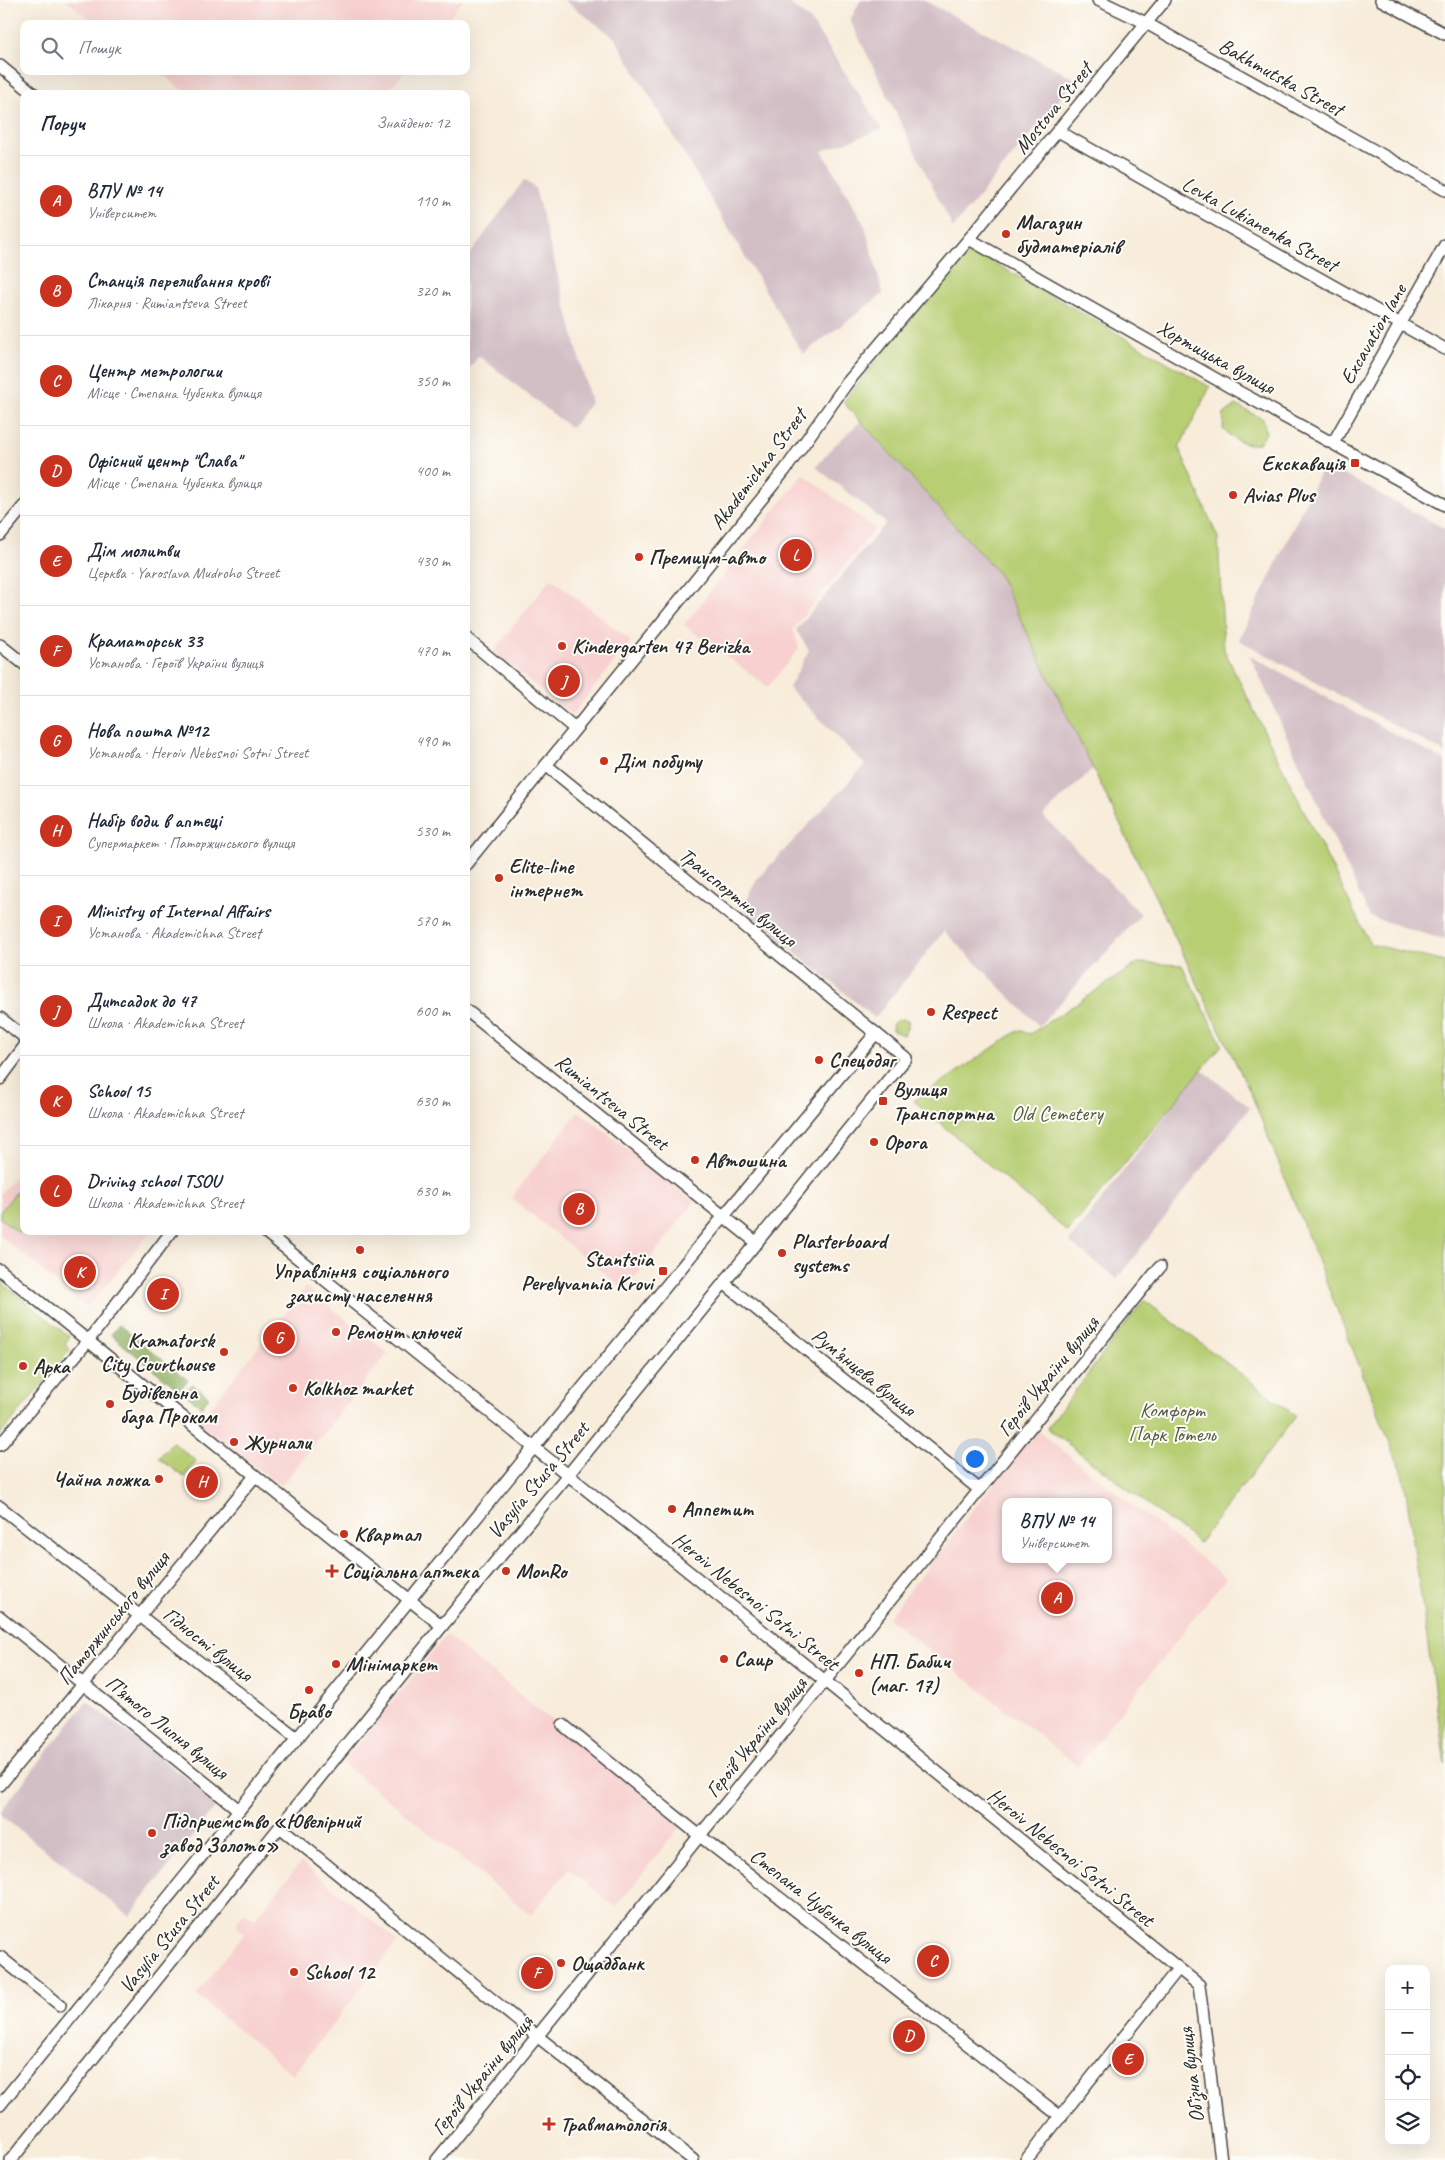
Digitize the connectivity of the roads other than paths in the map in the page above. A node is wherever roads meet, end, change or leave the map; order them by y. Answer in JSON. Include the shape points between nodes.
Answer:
{"nodes":[{"id":1,"x":1098,"y":0,"type":"edge"},
{"id":2,"x":1166,"y":0,"type":"edge"},
{"id":3,"x":1382,"y":0,"type":"edge"},
{"id":4,"x":1146,"y":23,"type":"junction"},
{"id":5,"x":1445,"y":34,"type":"edge"},
{"id":6,"x":0,"y":66,"type":"edge"},
{"id":7,"x":29,"y":90,"type":"edge"},
{"id":8,"x":1058,"y":132,"type":"junction"},
{"id":9,"x":1445,"y":190,"type":"edge"},
{"id":10,"x":969,"y":240,"type":"junction"},
{"id":11,"x":1445,"y":244,"type":"edge"},
{"id":12,"x":1400,"y":324,"type":"junction"},
{"id":13,"x":1445,"y":349,"type":"edge"},
{"id":14,"x":1333,"y":443,"type":"junction"},
{"id":15,"x":1445,"y":505,"type":"edge"},
{"id":16,"x":20,"y":511,"type":"edge"},
{"id":17,"x":0,"y":535,"type":"edge"},
{"id":18,"x":470,"y":641,"type":"edge"},
{"id":19,"x":0,"y":646,"type":"edge"},
{"id":20,"x":20,"y":661,"type":"edge"},
{"id":21,"x":575,"y":729,"type":"junction"},
{"id":22,"x":546,"y":765,"type":"junction"},
{"id":23,"x":470,"y":859,"type":"edge"},
{"id":24,"x":470,"y":1013,"type":"edge"},
{"id":25,"x":0,"y":1018,"type":"edge"},
{"id":26,"x":876,"y":1033,"type":"junction"},
{"id":27,"x":20,"y":1034,"type":"edge"},
{"id":28,"x":20,"y":1052,"type":"edge"},
{"id":29,"x":906,"y":1058,"type":"joint"},
{"id":30,"x":0,"y":1079,"type":"edge"},
{"id":31,"x":723,"y":1216,"type":"junction"},
{"id":32,"x":169,"y":1235,"type":"edge"},
{"id":33,"x":269,"y":1235,"type":"edge"},
{"id":34,"x":757,"y":1243,"type":"junction"},
{"id":35,"x":1160,"y":1267,"type":"dead end"},
{"id":36,"x":0,"y":1270,"type":"edge"},
{"id":37,"x":724,"y":1283,"type":"junction"},
{"id":38,"x":88,"y":1341,"type":"junction"},
{"id":39,"x":0,"y":1445,"type":"edge"},
{"id":40,"x":534,"y":1447,"type":"junction"},
{"id":41,"x":568,"y":1474,"type":"junction"},
{"id":42,"x":255,"y":1476,"type":"junction"},
{"id":43,"x":980,"y":1490,"type":"junction"},
{"id":44,"x":0,"y":1507,"type":"edge"},
{"id":45,"x":409,"y":1600,"type":"junction"},
{"id":46,"x":140,"y":1615,"type":"junction"},
{"id":47,"x":0,"y":1617,"type":"edge"},
{"id":48,"x":442,"y":1626,"type":"junction"},
{"id":49,"x":825,"y":1681,"type":"junction"},
{"id":50,"x":84,"y":1683,"type":"junction"},
{"id":51,"x":563,"y":1725,"type":"dead end"},
{"id":52,"x":297,"y":1738,"type":"junction"},
{"id":53,"x":0,"y":1784,"type":"edge"},
{"id":54,"x":239,"y":1810,"type":"junction"},
{"id":55,"x":280,"y":1826,"type":"junction"},
{"id":56,"x":700,"y":1836,"type":"junction"},
{"id":57,"x":0,"y":1957,"type":"edge"},
{"id":58,"x":1178,"y":1969,"type":"junction"},
{"id":59,"x":1199,"y":1985,"type":"joint"},
{"id":60,"x":60,"y":2005,"type":"dead end"},
{"id":61,"x":537,"y":2036,"type":"junction"},
{"id":62,"x":0,"y":2105,"type":"edge"},
{"id":63,"x":1061,"y":2117,"type":"junction"},
{"id":64,"x":11,"y":2160,"type":"edge"},
{"id":65,"x":437,"y":2160,"type":"edge"},
{"id":66,"x":693,"y":2160,"type":"edge"},
{"id":67,"x":1026,"y":2160,"type":"edge"},
{"id":68,"x":1221,"y":2160,"type":"edge"}],
"edges":[{"from":1,"to":4,"type":"street","name":"Bakhmutska Street"},
{"from":2,"to":4,"type":"street","name":"Mostova Street"},
{"from":3,"to":5,"type":"street"},
{"from":4,"to":8,"type":"street","name":"Mostova Street"},
{"from":4,"to":9,"type":"street","name":"Bakhmutska Street"},
{"from":6,"to":7,"type":"street"},
{"from":8,"to":10,"type":"street","name":"Mostova Street"},
{"from":8,"to":12,"type":"street","name":"Levka Lukianenka Street"},
{"from":10,"to":14,"type":"street","name":"Хортицька вулиця"},
{"from":10,"to":21,"type":"street","name":"Akademichna Street","via":[[847,383],[782,472]]},
{"from":11,"to":12,"type":"street","name":"Excavation lane"},
{"from":12,"to":13,"type":"street","name":"Levka Lukianenka Street"},
{"from":12,"to":14,"type":"street","name":"Excavation lane"},
{"from":14,"to":15,"type":"street","name":"Хортицька вулиця"},
{"from":16,"to":17,"type":"street"},
{"from":18,"to":21,"type":"street"},
{"from":19,"to":20,"type":"street"},
{"from":21,"to":22,"type":"street","name":"Akademichna Street"},
{"from":22,"to":23,"type":"street","name":"Akademichna Street"},
{"from":22,"to":26,"type":"street","name":"Транспортна вулиця"},
{"from":24,"to":31,"type":"street","name":"Rumiantseva Street"},
{"from":25,"to":27,"type":"street"},
{"from":26,"to":29,"type":"street","name":"Транспортна вулиця"},
{"from":26,"to":31,"type":"street","name":"Vasylia Stusa Street"},
{"from":28,"to":30,"type":"street"},
{"from":29,"to":34,"type":"street","name":"Vasylia Stusa Street"},
{"from":31,"to":34,"type":"street","name":"Rumiantseva Street"},
{"from":31,"to":40,"type":"street","name":"Vasylia Stusa Street"},
{"from":32,"to":38,"type":"street"},
{"from":33,"to":40,"type":"street","name":"Heroiv Nebesnoi Sotni Street"},
{"from":34,"to":37,"type":"street","name":"Vasylia Stusa Street"},
{"from":35,"to":43,"type":"street","name":"Героїв України вулиця"},
{"from":36,"to":38,"type":"street"},
{"from":37,"to":41,"type":"street","name":"Vasylia Stusa Street"},
{"from":37,"to":43,"type":"street","name":"Рум’янцева вулиця"},
{"from":38,"to":39,"type":"street"},
{"from":38,"to":42,"type":"street"},
{"from":40,"to":41,"type":"street","name":"Heroiv Nebesnoi Sotni Street"},
{"from":40,"to":45,"type":"street","name":"Vasylia Stusa Street"},
{"from":41,"to":48,"type":"street","name":"Vasylia Stusa Street"},
{"from":41,"to":49,"type":"street","name":"Heroiv Nebesnoi Sotni Street"},
{"from":42,"to":45,"type":"street"},
{"from":42,"to":46,"type":"street","name":"Паторжинського вулиця"},
{"from":43,"to":49,"type":"street","name":"Героїв України вулиця"},
{"from":44,"to":46,"type":"street","name":"Гідності вулиця"},
{"from":45,"to":48,"type":"street"},
{"from":45,"to":52,"type":"street","name":"Vasylia Stusa Street"},
{"from":46,"to":50,"type":"street","name":"Паторжинського вулиця"},
{"from":46,"to":52,"type":"street","name":"Гідності вулиця"},
{"from":47,"to":50,"type":"street","name":"П’ятого Липня вулиця"},
{"from":48,"to":55,"type":"street","name":"Vasylia Stusa Street"},
{"from":49,"to":56,"type":"street","name":"Героїв України вулиця"},
{"from":49,"to":58,"type":"street","name":"Heroiv Nebesnoi Sotni Street"},
{"from":50,"to":53,"type":"street","name":"Паторжинського вулиця"},
{"from":50,"to":54,"type":"street","name":"П’ятого Липня вулиця"},
{"from":51,"to":56,"type":"street","name":"Степана Чубенка вулиця"},
{"from":52,"to":54,"type":"street","name":"Vasylia Stusa Street"},
{"from":54,"to":62,"type":"street","name":"Vasylia Stusa Street"},
{"from":55,"to":61,"type":"street"},
{"from":55,"to":64,"type":"street","name":"Vasylia Stusa Street"},
{"from":56,"to":61,"type":"street","name":"Героїв України вулиця"},
{"from":56,"to":63,"type":"street","name":"Степана Чубенка вулиця"},
{"from":57,"to":60,"type":"street"},
{"from":58,"to":59,"type":"street","name":"Heroiv Nebesnoi Sotni Street"},
{"from":58,"to":63,"type":"street"},
{"from":59,"to":68,"type":"street","name":"Об’їзна вулиця"},
{"from":61,"to":65,"type":"street","name":"Героїв України вулиця"},
{"from":61,"to":66,"type":"street"},
{"from":63,"to":67,"type":"street"}]}
